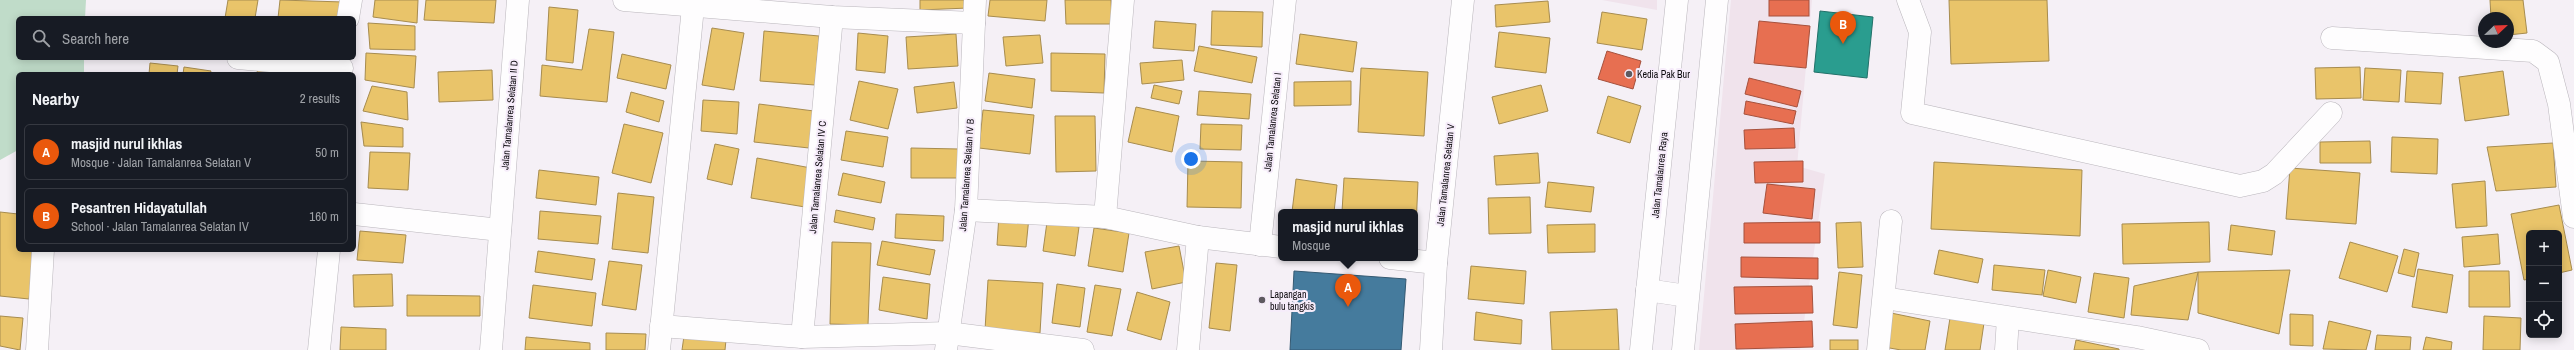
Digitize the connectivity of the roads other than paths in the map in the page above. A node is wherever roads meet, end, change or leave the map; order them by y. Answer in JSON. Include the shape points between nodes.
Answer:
{"nodes":[{"id":1,"x":351,"y":0,"type":"edge"},
{"id":2,"x":518,"y":0,"type":"edge"},
{"id":3,"x":624,"y":0,"type":"edge"},
{"id":4,"x":975,"y":0,"type":"edge"},
{"id":5,"x":1123,"y":0,"type":"edge"},
{"id":6,"x":1285,"y":0,"type":"edge"},
{"id":7,"x":1463,"y":0,"type":"edge"},
{"id":8,"x":1677,"y":0,"type":"edge"},
{"id":9,"x":1717,"y":0,"type":"edge"},
{"id":10,"x":1909,"y":0,"type":"edge"},
{"id":11,"x":693,"y":7,"type":"junction"},
{"id":12,"x":348,"y":16,"type":"edge"},
{"id":13,"x":832,"y":17,"type":"junction"},
{"id":14,"x":974,"y":24,"type":"junction"},
{"id":15,"x":2332,"y":38,"type":"dead end"},
{"id":16,"x":261,"y":60,"type":"edge"},
{"id":17,"x":343,"y":67,"type":"edge"},
{"id":18,"x":2331,"y":114,"type":"dead end"},
{"id":19,"x":966,"y":210,"type":"junction"},
{"id":20,"x":356,"y":214,"type":"edge"},
{"id":21,"x":1105,"y":217,"type":"junction"},
{"id":22,"x":2574,"y":217,"type":"edge"},
{"id":23,"x":1891,"y":221,"type":"dead end"},
{"id":24,"x":500,"y":230,"type":"junction"},
{"id":25,"x":1198,"y":237,"type":"junction"},
{"id":26,"x":1270,"y":246,"type":"edge"},
{"id":27,"x":43,"y":252,"type":"edge"},
{"id":28,"x":329,"y":252,"type":"edge"},
{"id":29,"x":1418,"y":261,"type":"edge"},
{"id":30,"x":1436,"y":263,"type":"junction"},
{"id":31,"x":1647,"y":290,"type":"junction"},
{"id":32,"x":1688,"y":296,"type":"junction"},
{"id":33,"x":1884,"y":298,"type":"junction"},
{"id":34,"x":2008,"y":318,"type":"junction"},
{"id":35,"x":661,"y":326,"type":"junction"},
{"id":36,"x":802,"y":337,"type":"junction"},
{"id":37,"x":947,"y":342,"type":"edge"},
{"id":38,"x":2136,"y":344,"type":"edge"},
{"id":39,"x":37,"y":350,"type":"edge"},
{"id":40,"x":319,"y":350,"type":"edge"},
{"id":41,"x":491,"y":350,"type":"edge"},
{"id":42,"x":659,"y":350,"type":"edge"},
{"id":43,"x":1083,"y":350,"type":"edge"},
{"id":44,"x":1188,"y":350,"type":"edge"},
{"id":45,"x":1431,"y":350,"type":"edge"},
{"id":46,"x":1641,"y":350,"type":"edge"},
{"id":47,"x":1683,"y":350,"type":"edge"},
{"id":48,"x":1878,"y":350,"type":"edge"},
{"id":49,"x":2006,"y":350,"type":"edge"},
{"id":50,"x":2198,"y":350,"type":"edge"}],
"edges":[{"from":1,"to":12,"type":"street"},
{"from":2,"to":24,"type":"street","name":"Jalan Tamalanrea Selatan II D"},
{"from":3,"to":11,"type":"street"},
{"from":4,"to":14,"type":"street","name":"Jalan Tamalanrea Selatan IV B"},
{"from":5,"to":21,"type":"street"},
{"from":6,"to":26,"type":"street","name":"Jalan Tamalanrea Selatan I"},
{"from":7,"to":30,"type":"street","name":"Jalan Tamalanrea Selatan V"},
{"from":8,"to":31,"type":"street","name":"Jalan Tamalanrea Raya"},
{"from":9,"to":32,"type":"street"},
{"from":10,"to":18,"type":"street","via":[[1920,32],[1912,113],[2240,186],[2264,181],[2274,174]]},
{"from":11,"to":13,"type":"street"},
{"from":11,"to":35,"type":"street"},
{"from":13,"to":14,"type":"street"},
{"from":13,"to":36,"type":"street","name":"Jalan Tamalanrea Selatan IV C"},
{"from":14,"to":19,"type":"street","name":"Jalan Tamalanrea Selatan IV B"},
{"from":15,"to":22,"type":"street","via":[[2533,51],[2548,62],[2557,97]]},
{"from":16,"to":17,"type":"street"},
{"from":19,"to":21,"type":"street"},
{"from":19,"to":37,"type":"street","name":"Jalan Tamalanrea Selatan IV B"},
{"from":20,"to":24,"type":"street"},
{"from":21,"to":25,"type":"street"},
{"from":23,"to":33,"type":"street"},
{"from":24,"to":41,"type":"street","name":"Jalan Tamalanrea Selatan II D"},
{"from":25,"to":26,"type":"street"},
{"from":25,"to":44,"type":"street"},
{"from":27,"to":39,"type":"street"},
{"from":28,"to":40,"type":"street"},
{"from":29,"to":30,"type":"street"},
{"from":30,"to":45,"type":"street","name":"Jalan Tamalanrea Selatan V"},
{"from":31,"to":32,"type":"street"},
{"from":31,"to":46,"type":"street","name":"Jalan Tamalanrea Raya"},
{"from":32,"to":47,"type":"street"},
{"from":33,"to":34,"type":"street"},
{"from":33,"to":48,"type":"street"},
{"from":34,"to":38,"type":"street"},
{"from":34,"to":49,"type":"street"},
{"from":35,"to":36,"type":"street"},
{"from":35,"to":42,"type":"street"},
{"from":36,"to":37,"type":"street"},
{"from":37,"to":43,"type":"street"},
{"from":38,"to":50,"type":"street"}]}
